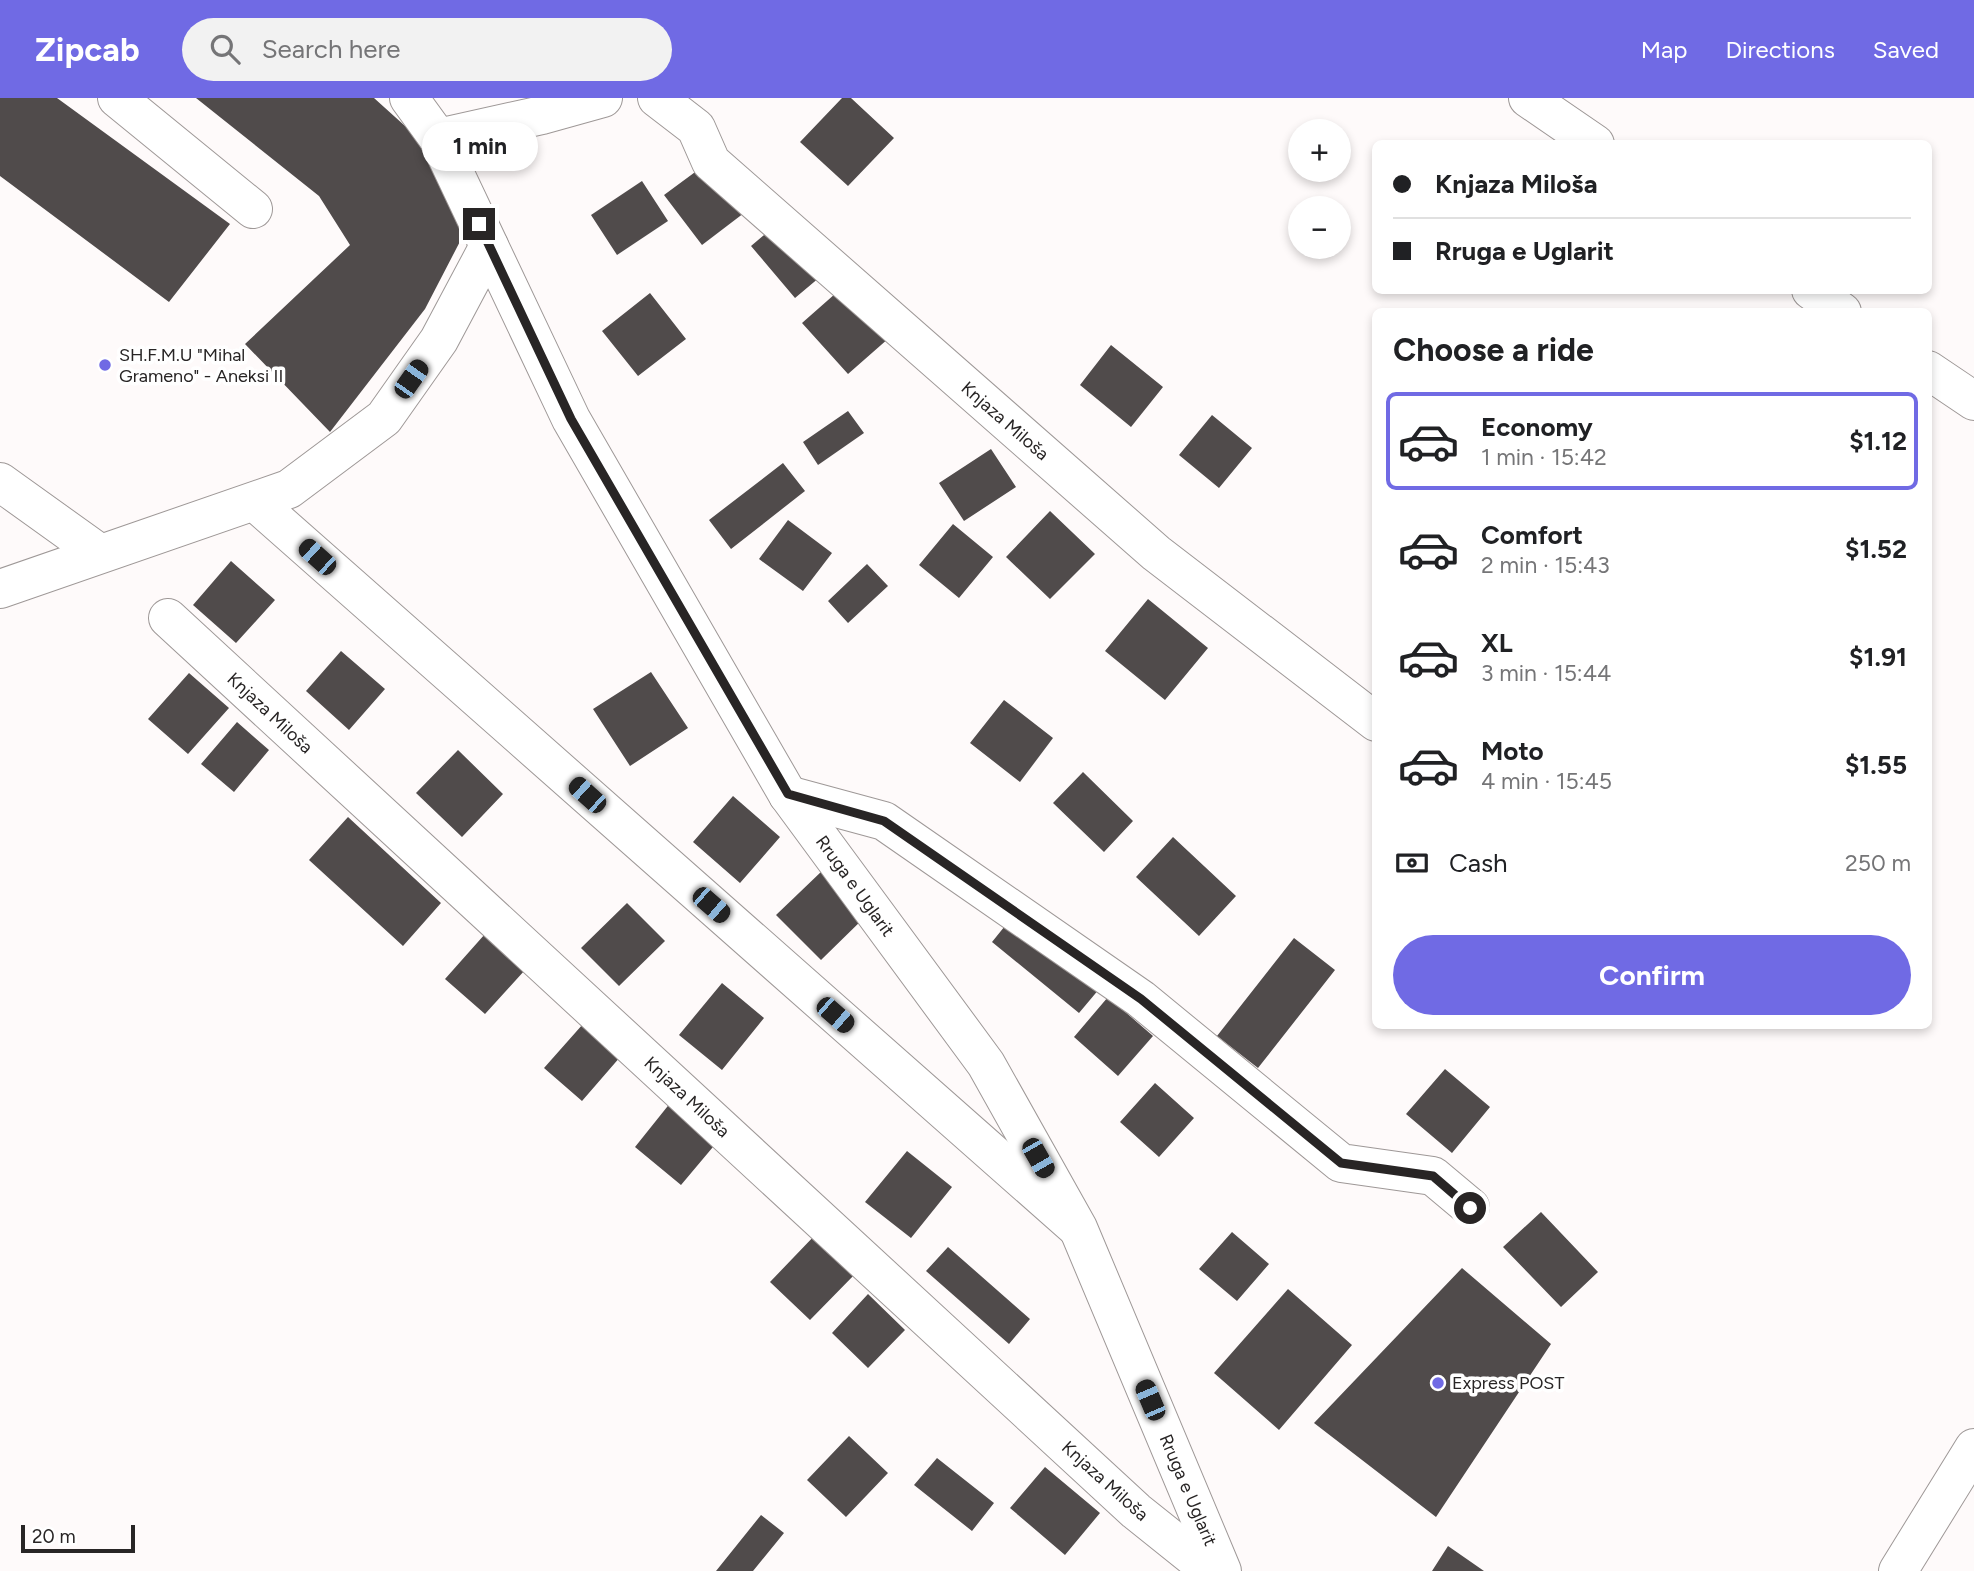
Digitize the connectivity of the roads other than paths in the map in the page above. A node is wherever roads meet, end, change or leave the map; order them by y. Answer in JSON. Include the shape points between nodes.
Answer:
{"nodes":[{"id":1,"x":117,"y":98,"type":"edge"},
{"id":2,"x":409,"y":98,"type":"edge"},
{"id":3,"x":603,"y":98,"type":"edge"},
{"id":4,"x":657,"y":98,"type":"edge"},
{"id":5,"x":1528,"y":98,"type":"edge"},
{"id":6,"x":438,"y":138,"type":"junction"},
{"id":7,"x":1589,"y":140,"type":"edge"},
{"id":8,"x":253,"y":209,"type":"dead end"},
{"id":9,"x":489,"y":246,"type":"junction"},
{"id":10,"x":1817,"y":294,"type":"edge"},
{"id":11,"x":1836,"y":308,"type":"edge"},
{"id":12,"x":1932,"y":373,"type":"edge"},
{"id":13,"x":1974,"y":401,"type":"edge"},
{"id":14,"x":0,"y":482,"type":"edge"},
{"id":15,"x":255,"y":502,"type":"junction"},
{"id":16,"x":99,"y":554,"type":"junction"},
{"id":17,"x":0,"y":589,"type":"edge"},
{"id":18,"x":168,"y":618,"type":"dead end"},
{"id":19,"x":1372,"y":719,"type":"edge"},
{"id":20,"x":788,"y":794,"type":"junction"},
{"id":21,"x":1470,"y":1208,"type":"dead end"},
{"id":22,"x":1078,"y":1228,"type":"junction"},
{"id":23,"x":1974,"y":1448,"type":"edge"},
{"id":24,"x":1211,"y":1571,"type":"edge"},
{"id":25,"x":1222,"y":1571,"type":"edge"},
{"id":26,"x":1898,"y":1571,"type":"edge"}],
"edges":[{"from":1,"to":8,"type":"street"},
{"from":2,"to":6,"type":"street","name":"Rruga e Uglarit"},
{"from":3,"to":6,"type":"street"},
{"from":4,"to":19,"type":"street","name":"Knjaza Miloša","via":[[696,128],[711,162],[1146,544]]},
{"from":5,"to":7,"type":"street"},
{"from":6,"to":9,"type":"street","name":"Rruga e Uglarit"},
{"from":9,"to":15,"type":"street","via":[[439,340],[384,418],[289,489]]},
{"from":9,"to":20,"type":"street","name":"Rruga e Uglarit","via":[[571,419]]},
{"from":10,"to":11,"type":"street"},
{"from":12,"to":13,"type":"street"},
{"from":14,"to":16,"type":"street"},
{"from":15,"to":16,"type":"street"},
{"from":15,"to":22,"type":"street"},
{"from":16,"to":17,"type":"street"},
{"from":18,"to":24,"type":"street","name":"Knjaza Miloša","via":[[1136,1511]]},
{"from":20,"to":21,"type":"street","via":[[884,821],[1141,999],[1341,1163],[1433,1176]]},
{"from":20,"to":22,"type":"street","name":"Rruga e Uglarit","via":[[985,1064]]},
{"from":22,"to":25,"type":"street","name":"Rruga e Uglarit"},
{"from":23,"to":26,"type":"street"}]}
